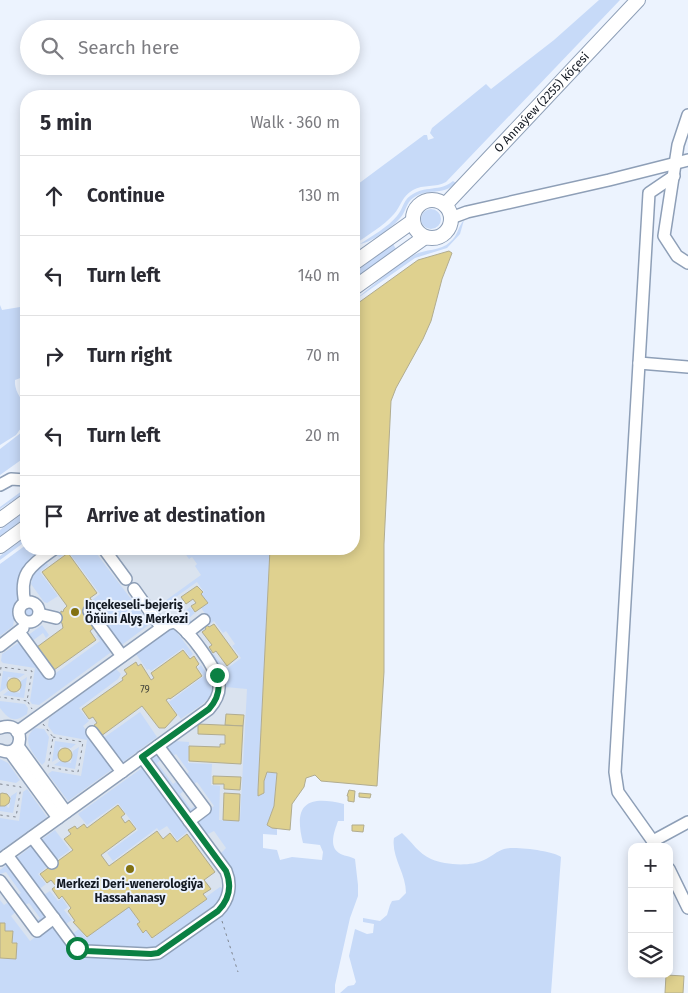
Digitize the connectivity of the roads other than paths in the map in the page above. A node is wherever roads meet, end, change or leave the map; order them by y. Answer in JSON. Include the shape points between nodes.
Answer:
{"nodes":[{"id":1,"x":638,"y":0,"type":"edge"},
{"id":2,"x":688,"y":115,"type":"edge"},
{"id":3,"x":688,"y":160,"type":"edge"},
{"id":4,"x":676,"y":162,"type":"junction"},
{"id":5,"x":674,"y":176,"type":"junction"},
{"id":6,"x":448,"y":211,"type":"junction"},
{"id":7,"x":413,"y":221,"type":"junction"},
{"id":8,"x":425,"y":236,"type":"junction"},
{"id":9,"x":360,"y":259,"type":"edge"},
{"id":10,"x":688,"y":263,"type":"edge"},
{"id":11,"x":360,"y":284,"type":"edge"},
{"id":12,"x":639,"y":363,"type":"junction"},
{"id":13,"x":688,"y":367,"type":"edge"},
{"id":14,"x":20,"y":480,"type":"edge"},
{"id":15,"x":0,"y":486,"type":"edge"},
{"id":16,"x":20,"y":505,"type":"edge"},
{"id":17,"x":0,"y":520,"type":"edge"},
{"id":18,"x":20,"y":531,"type":"edge"},
{"id":19,"x":0,"y":546,"type":"edge"},
{"id":20,"x":45,"y":555,"type":"edge"},
{"id":21,"x":108,"y":555,"type":"edge"},
{"id":22,"x":126,"y":579,"type":"dead end"},
{"id":23,"x":134,"y":589,"type":"dead end"},
{"id":24,"x":25,"y":603,"type":"junction"},
{"id":25,"x":89,"y":611,"type":"dead end"},
{"id":26,"x":39,"y":614,"type":"junction"},
{"id":27,"x":56,"y":618,"type":"dead end"},
{"id":28,"x":204,"y":620,"type":"dead end"},
{"id":29,"x":26,"y":622,"type":"junction"},
{"id":30,"x":161,"y":627,"type":"junction"},
{"id":31,"x":19,"y":632,"type":"junction"},
{"id":32,"x":187,"y":633,"type":"junction"},
{"id":33,"x":0,"y":646,"type":"edge"},
{"id":34,"x":122,"y":656,"type":"junction"},
{"id":35,"x":49,"y":673,"type":"dead end"},
{"id":36,"x":1,"y":726,"type":"edge"},
{"id":37,"x":17,"y":732,"type":"junction"},
{"id":38,"x":92,"y":732,"type":"dead end"},
{"id":39,"x":158,"y":746,"type":"junction"},
{"id":40,"x":9,"y":750,"type":"edge"},
{"id":41,"x":142,"y":757,"type":"junction"},
{"id":42,"x":122,"y":772,"type":"junction"},
{"id":43,"x":62,"y":815,"type":"junction"},
{"id":44,"x":189,"y":821,"type":"junction"},
{"id":45,"x":688,"y":822,"type":"edge"},
{"id":46,"x":32,"y":837,"type":"junction"},
{"id":47,"x":654,"y":843,"type":"edge"},
{"id":48,"x":656,"y":843,"type":"edge"},
{"id":49,"x":4,"y":858,"type":"edge"},
{"id":50,"x":52,"y":863,"type":"dead end"},
{"id":51,"x":673,"y":877,"type":"edge"},
{"id":52,"x":0,"y":881,"type":"edge"},
{"id":53,"x":688,"y":908,"type":"edge"},
{"id":54,"x":54,"y":918,"type":"junction"}],
"edges":[{"from":1,"to":6,"type":"main road","name":"O Annaýew (2255) köçesi"},
{"from":2,"to":4,"type":"street"},
{"from":3,"to":4,"type":"street"},
{"from":4,"to":5,"type":"street"},
{"from":4,"to":6,"type":"street","via":[[467,212]]},
{"from":5,"to":10,"type":"street","via":[[664,236],[677,256]]},
{"from":5,"to":12,"type":"street","via":[[649,193]]},
{"from":6,"to":7,"type":"main road","via":[[433,200],[422,203],[415,211]]},
{"from":6,"to":8,"type":"main road","via":[[448,230],[438,237]]},
{"from":7,"to":8,"type":"main road"},
{"from":7,"to":9,"type":"main road"},
{"from":8,"to":11,"type":"main road"},
{"from":12,"to":13,"type":"street"},
{"from":12,"to":47,"type":"street","via":[[615,772],[618,792]]},
{"from":14,"to":15,"type":"street","via":[[10,479]]},
{"from":16,"to":17,"type":"main road"},
{"from":18,"to":19,"type":"main road"},
{"from":20,"to":24,"type":"street","via":[[27,571],[23,589]]},
{"from":21,"to":22,"type":"street"},
{"from":23,"to":30,"type":"street"},
{"from":24,"to":26,"type":"street","via":[[36,605]]},
{"from":24,"to":29,"type":"street","via":[[19,612]]},
{"from":25,"to":34,"type":"street"},
{"from":26,"to":27,"type":"street"},
{"from":26,"to":29,"type":"street","via":[[33,622]]},
{"from":28,"to":32,"type":"street"},
{"from":29,"to":31,"type":"street"},
{"from":30,"to":32,"type":"street","via":[[174,622]]},
{"from":30,"to":34,"type":"street"},
{"from":31,"to":33,"type":"street"},
{"from":31,"to":35,"type":"street"},
{"from":32,"to":39,"type":"street","via":[[217,675],[218,697],[209,709]]},
{"from":34,"to":37,"type":"street"},
{"from":36,"to":37,"type":"street"},
{"from":37,"to":40,"type":"street","via":[[20,737]]},
{"from":38,"to":42,"type":"street"},
{"from":39,"to":41,"type":"street"},
{"from":39,"to":44,"type":"street","via":[[204,809]]},
{"from":40,"to":43,"type":"street"},
{"from":41,"to":42,"type":"street"},
{"from":41,"to":44,"type":"street"},
{"from":42,"to":43,"type":"street"},
{"from":43,"to":46,"type":"street"},
{"from":44,"to":54,"type":"street","via":[[227,875],[228,895],[218,911],[161,952],[80,950]]},
{"from":45,"to":48,"type":"street"},
{"from":46,"to":49,"type":"street"},
{"from":46,"to":50,"type":"street"},
{"from":49,"to":54,"type":"street"},
{"from":51,"to":53,"type":"street"},
{"from":52,"to":54,"type":"street","via":[[36,931]]}]}
